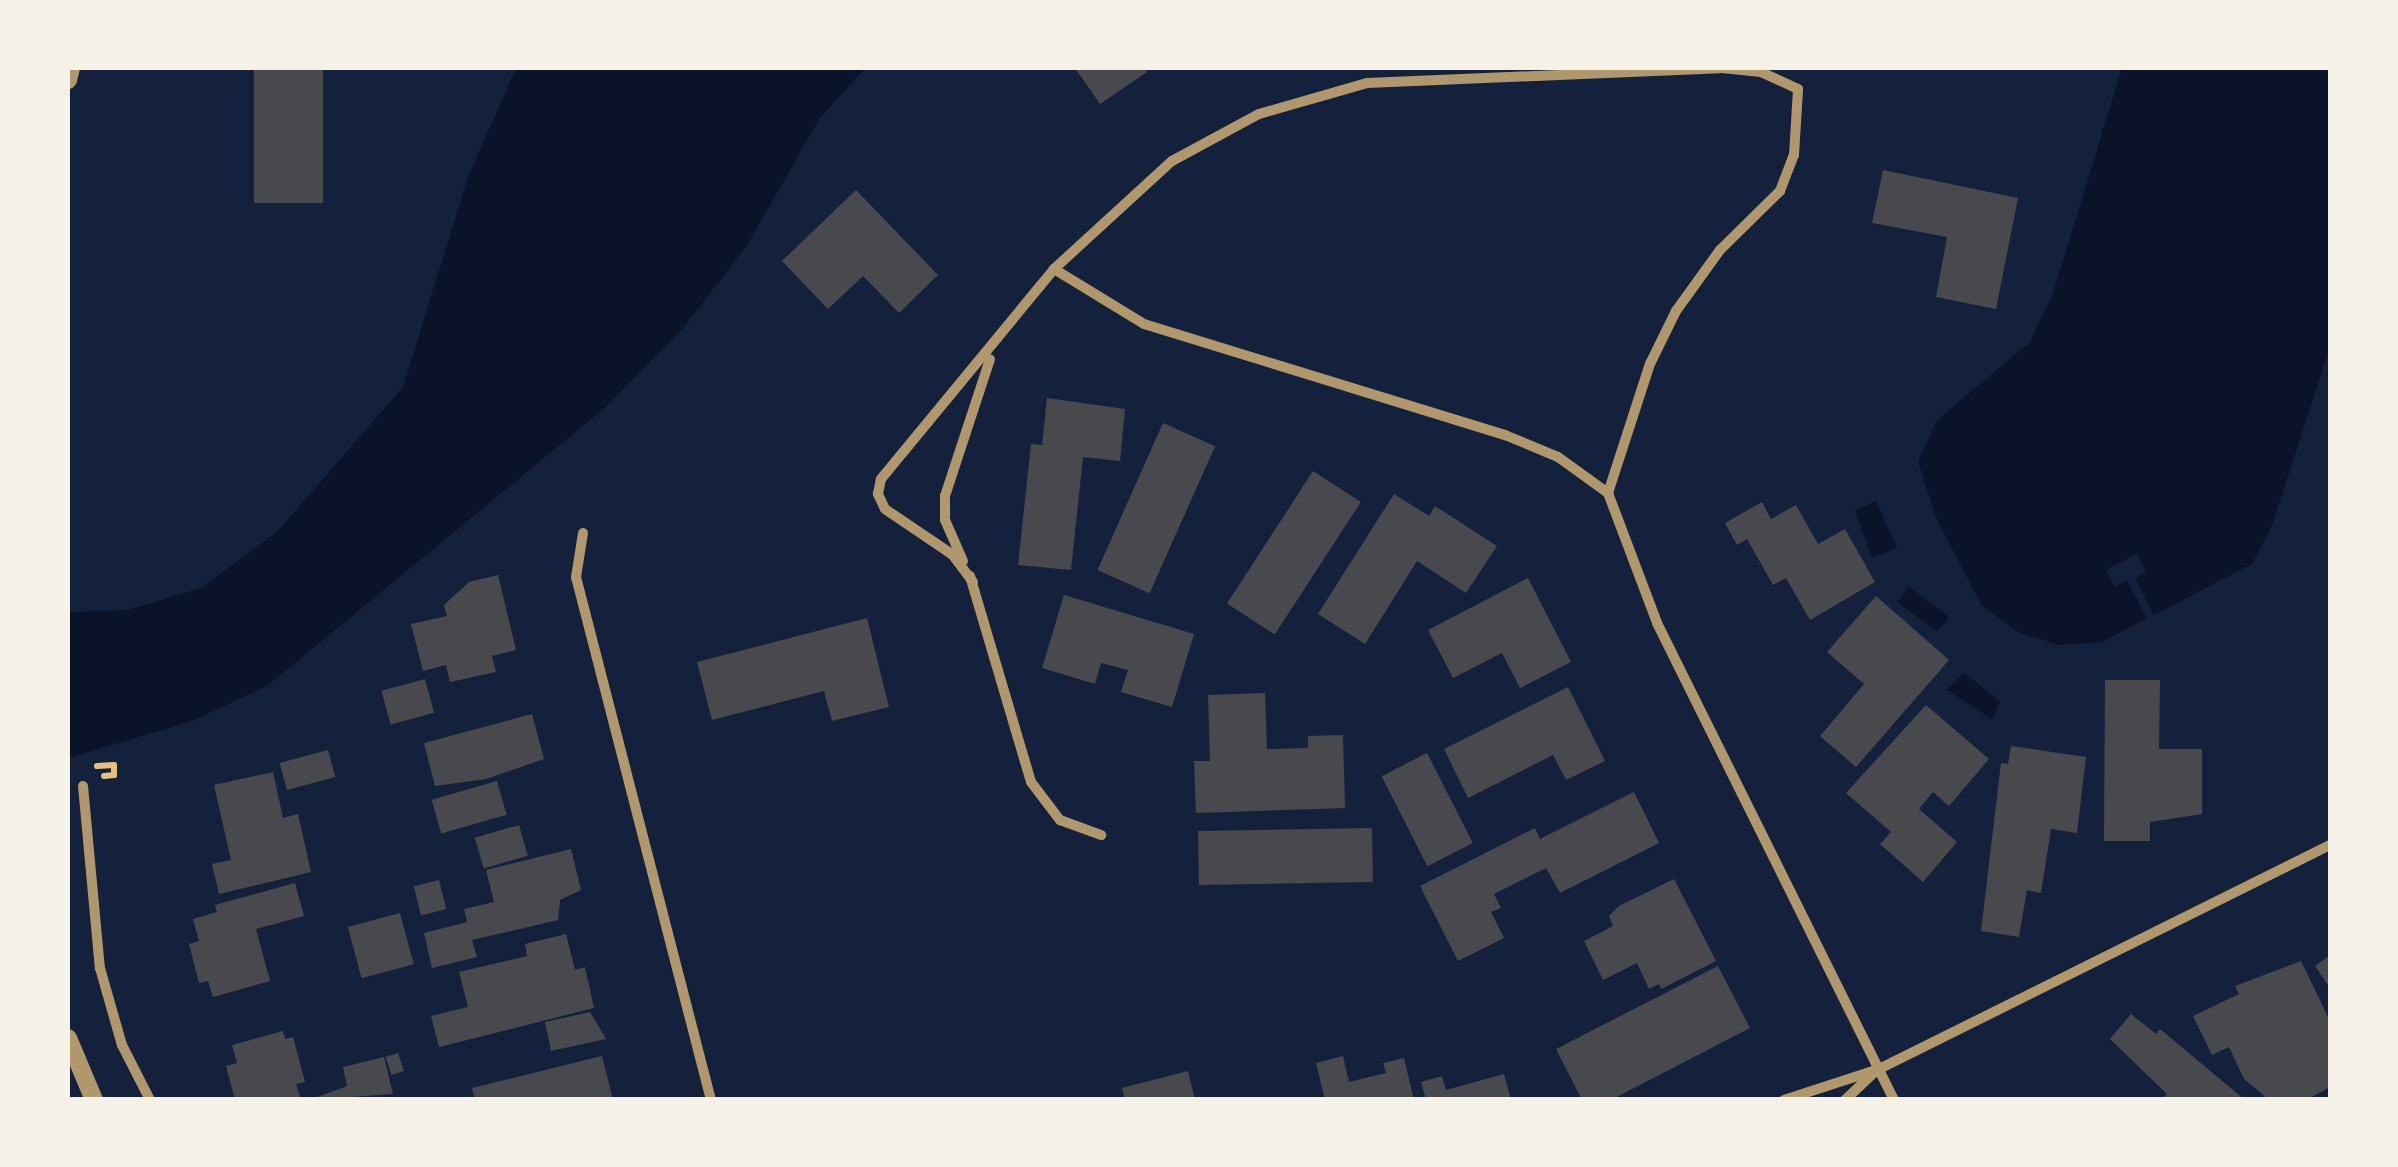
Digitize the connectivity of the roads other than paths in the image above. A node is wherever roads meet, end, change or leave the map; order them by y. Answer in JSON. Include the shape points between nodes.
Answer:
{"nodes":[{"id":1,"x":71,"y":68,"type":"edge"},
{"id":2,"x":1721,"y":68,"type":"edge"},
{"id":3,"x":68,"y":80,"type":"edge"},
{"id":4,"x":1054,"y":270,"type":"junction"},
{"id":5,"x":1006,"y":332,"type":"junction"},
{"id":6,"x":1608,"y":493,"type":"junction"},
{"id":7,"x":584,"y":533,"type":"dead end"},
{"id":8,"x":972,"y":582,"type":"junction"},
{"id":9,"x":83,"y":786,"type":"dead end"},
{"id":10,"x":1101,"y":835,"type":"dead end"},
{"id":11,"x":2330,"y":844,"type":"edge"},
{"id":12,"x":68,"y":1038,"type":"edge"},
{"id":13,"x":1878,"y":1069,"type":"junction"},
{"id":14,"x":94,"y":1100,"type":"edge"},
{"id":15,"x":150,"y":1100,"type":"edge"},
{"id":16,"x":711,"y":1100,"type":"edge"},
{"id":17,"x":1784,"y":1100,"type":"edge"},
{"id":18,"x":1845,"y":1100,"type":"edge"},
{"id":19,"x":1894,"y":1100,"type":"edge"}],
"edges":[{"from":1,"to":3,"type":"street"},
{"from":2,"to":4,"type":"street","via":[[1403,78],[1296,101],[1172,161]]},
{"from":2,"to":6,"type":"street","via":[[1795,86],[1794,154],[1780,191],[1720,250],[1676,311],[1650,364]]},
{"from":4,"to":5,"type":"street"},
{"from":4,"to":6,"type":"street","via":[[1144,324],[1504,434],[1558,457]]},
{"from":5,"to":8,"type":"street","via":[[980,379],[945,496],[947,526]]},
{"from":5,"to":8,"type":"street","via":[[892,462],[878,490],[890,514],[953,555]]},
{"from":6,"to":13,"type":"street","via":[[1658,623]]},
{"from":7,"to":16,"type":"street","via":[[576,576]]},
{"from":8,"to":10,"type":"street","via":[[1030,782],[1060,820]]},
{"from":9,"to":15,"type":"street","via":[[100,968],[122,1046]]},
{"from":11,"to":13,"type":"street"},
{"from":12,"to":14,"type":"street"},
{"from":13,"to":17,"type":"street"},
{"from":13,"to":18,"type":"street"},
{"from":13,"to":19,"type":"street"}]}
